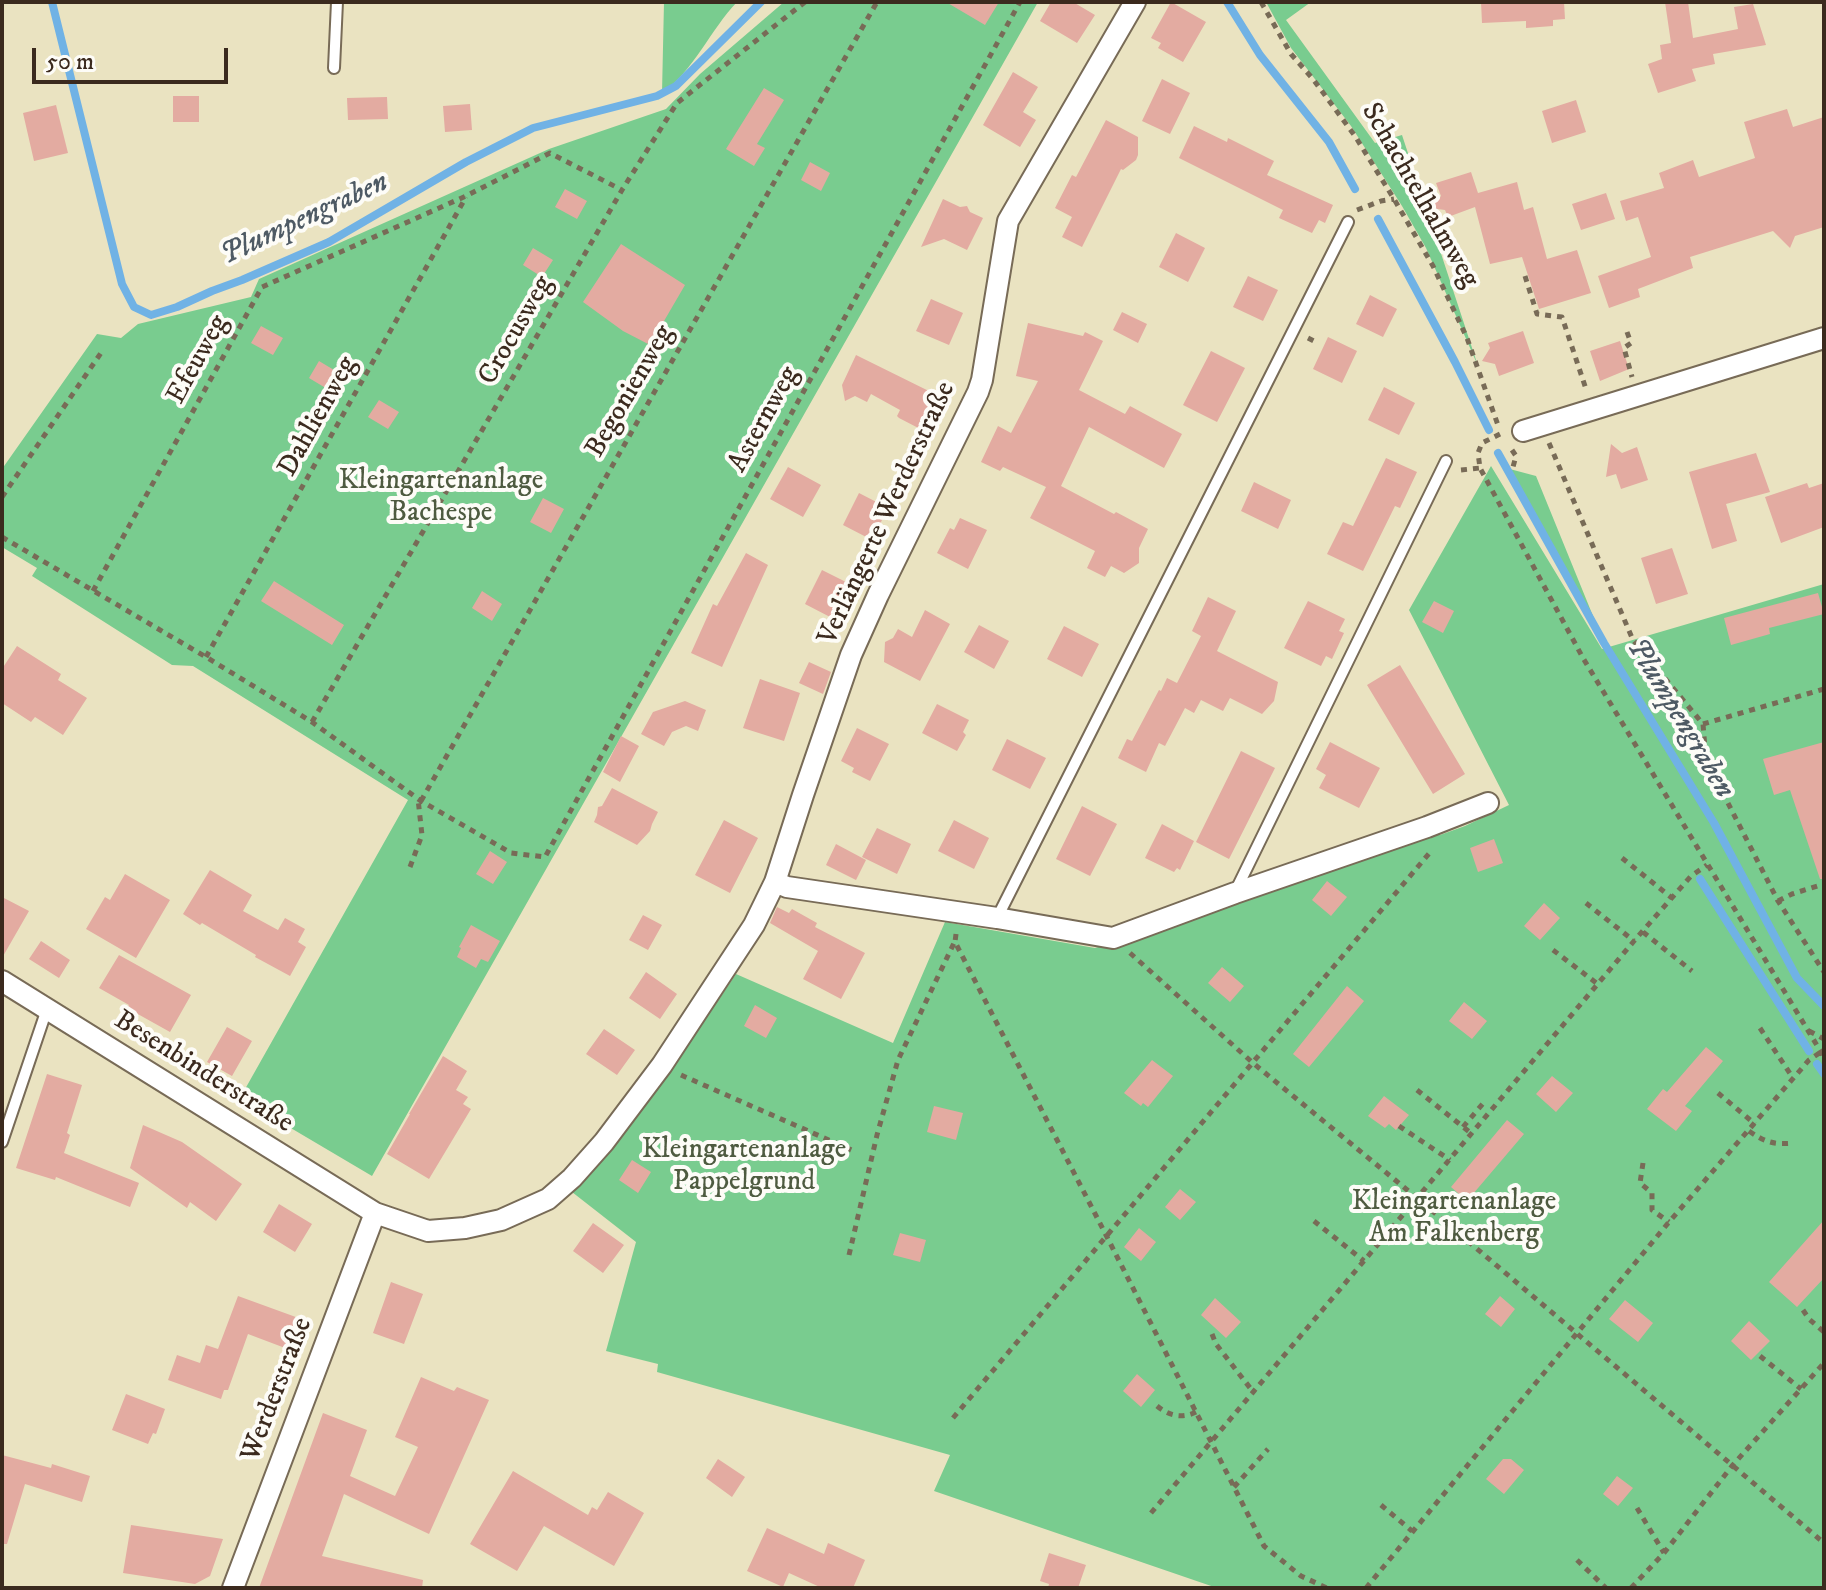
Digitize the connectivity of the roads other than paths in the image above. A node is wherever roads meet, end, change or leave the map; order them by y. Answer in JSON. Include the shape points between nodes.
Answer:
{"nodes":[{"id":1,"x":337,"y":2,"type":"edge"},
{"id":2,"x":1135,"y":2,"type":"edge"},
{"id":3,"x":334,"y":68,"type":"dead end"},
{"id":4,"x":1348,"y":222,"type":"road end"},
{"id":5,"x":1824,"y":338,"type":"edge"},
{"id":6,"x":1532,"y":428,"type":"road end"},
{"id":7,"x":1446,"y":461,"type":"dead end"},
{"id":8,"x":1488,"y":803,"type":"dead end"},
{"id":9,"x":775,"y":882,"type":"junction"},
{"id":10,"x":1235,"y":893,"type":"junction"},
{"id":11,"x":997,"y":918,"type":"junction"},
{"id":12,"x":2,"y":981,"type":"edge"},
{"id":13,"x":47,"y":1009,"type":"junction"},
{"id":14,"x":2,"y":1142,"type":"edge"},
{"id":15,"x":375,"y":1213,"type":"junction"},
{"id":16,"x":233,"y":1588,"type":"edge"}],
"edges":[{"from":1,"to":3,"type":"lane"},
{"from":2,"to":9,"type":"street","name":"Verlängerte Werderstraße","via":[[1008,221],[978,392],[845,672]]},
{"from":4,"to":11,"type":"lane"},
{"from":5,"to":6,"type":"street"},
{"from":7,"to":10,"type":"lane"},
{"from":8,"to":10,"type":"street"},
{"from":9,"to":11,"type":"street"},
{"from":9,"to":15,"type":"street","name":"Verlängerte Werderstraße","via":[[754,925],[662,1065],[604,1142],[548,1199],[501,1220],[428,1231]]},
{"from":10,"to":11,"type":"street","via":[[1113,938]]},
{"from":12,"to":13,"type":"street","name":"Besenbinderstraße"},
{"from":13,"to":14,"type":"lane"},
{"from":13,"to":15,"type":"street","name":"Besenbinderstraße"},
{"from":15,"to":16,"type":"street","name":"Werderstraße"}]}
